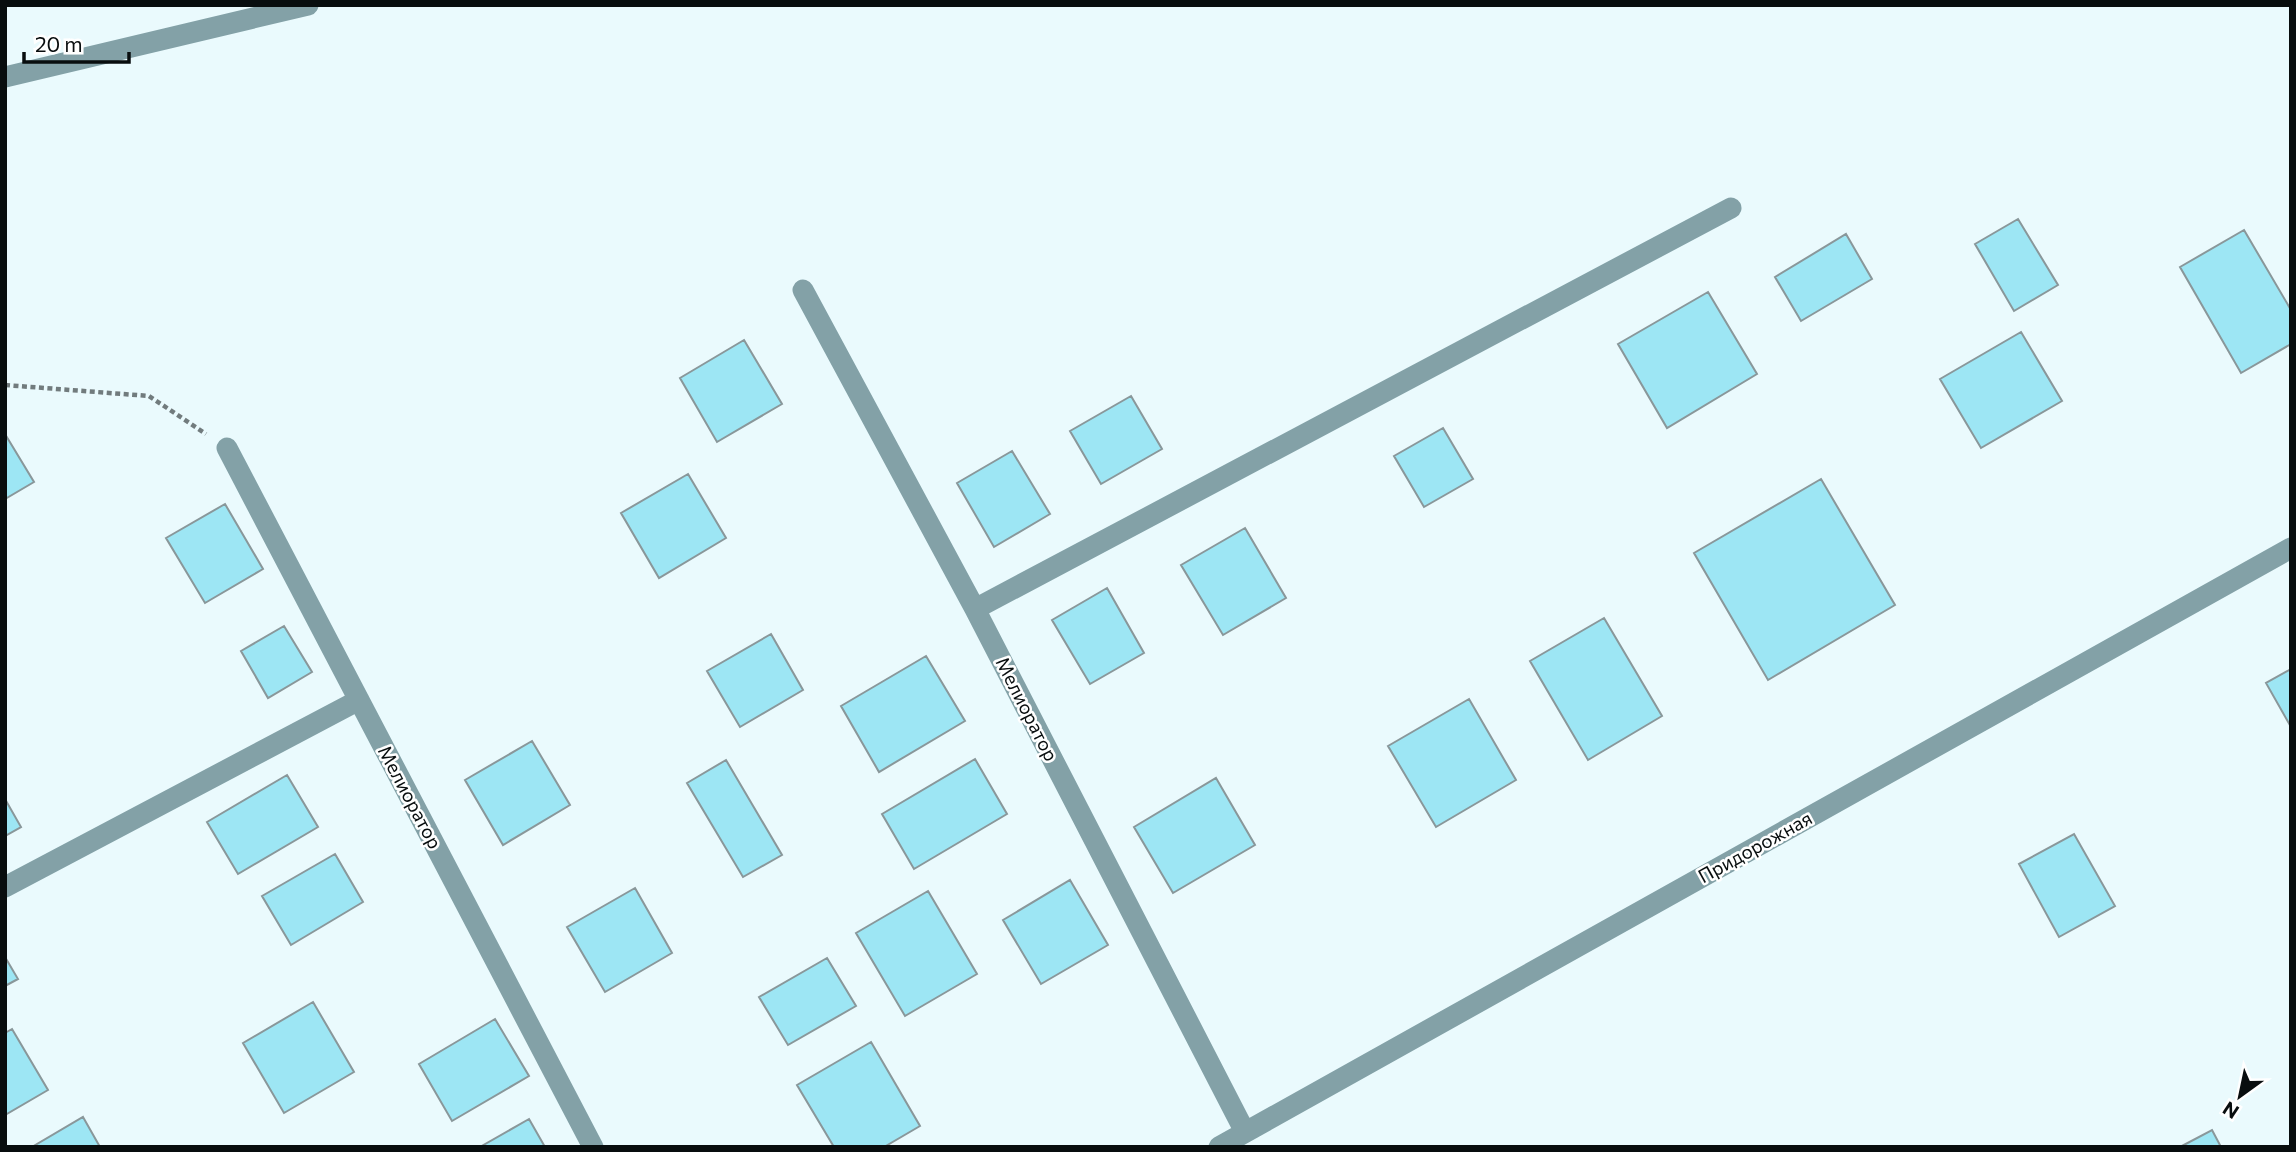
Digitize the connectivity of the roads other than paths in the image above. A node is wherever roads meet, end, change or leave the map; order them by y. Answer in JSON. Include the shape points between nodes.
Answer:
{"nodes":[{"id":1,"x":308,"y":5,"type":"edge"},
{"id":2,"x":5,"y":78,"type":"edge"},
{"id":3,"x":1731,"y":208,"type":"dead end"},
{"id":4,"x":803,"y":290,"type":"dead end"},
{"id":5,"x":227,"y":448,"type":"road end"},
{"id":6,"x":2291,"y":548,"type":"edge"},
{"id":7,"x":975,"y":609,"type":"junction"},
{"id":8,"x":359,"y":700,"type":"junction"},
{"id":9,"x":5,"y":887,"type":"edge"},
{"id":10,"x":1245,"y":1132,"type":"junction"},
{"id":11,"x":593,"y":1147,"type":"edge"},
{"id":12,"x":1219,"y":1147,"type":"edge"}],
"edges":[{"from":1,"to":2,"type":"street"},
{"from":3,"to":7,"type":"street"},
{"from":4,"to":7,"type":"street","name":"Мелиоратор"},
{"from":5,"to":8,"type":"street","name":"Мелиоратор"},
{"from":6,"to":10,"type":"street","name":"Придорожная"},
{"from":7,"to":10,"type":"street","name":"Мелиоратор"},
{"from":8,"to":9,"type":"street"},
{"from":8,"to":11,"type":"street","name":"Мелиоратор"},
{"from":10,"to":12,"type":"street","name":"Придорожная"}]}
